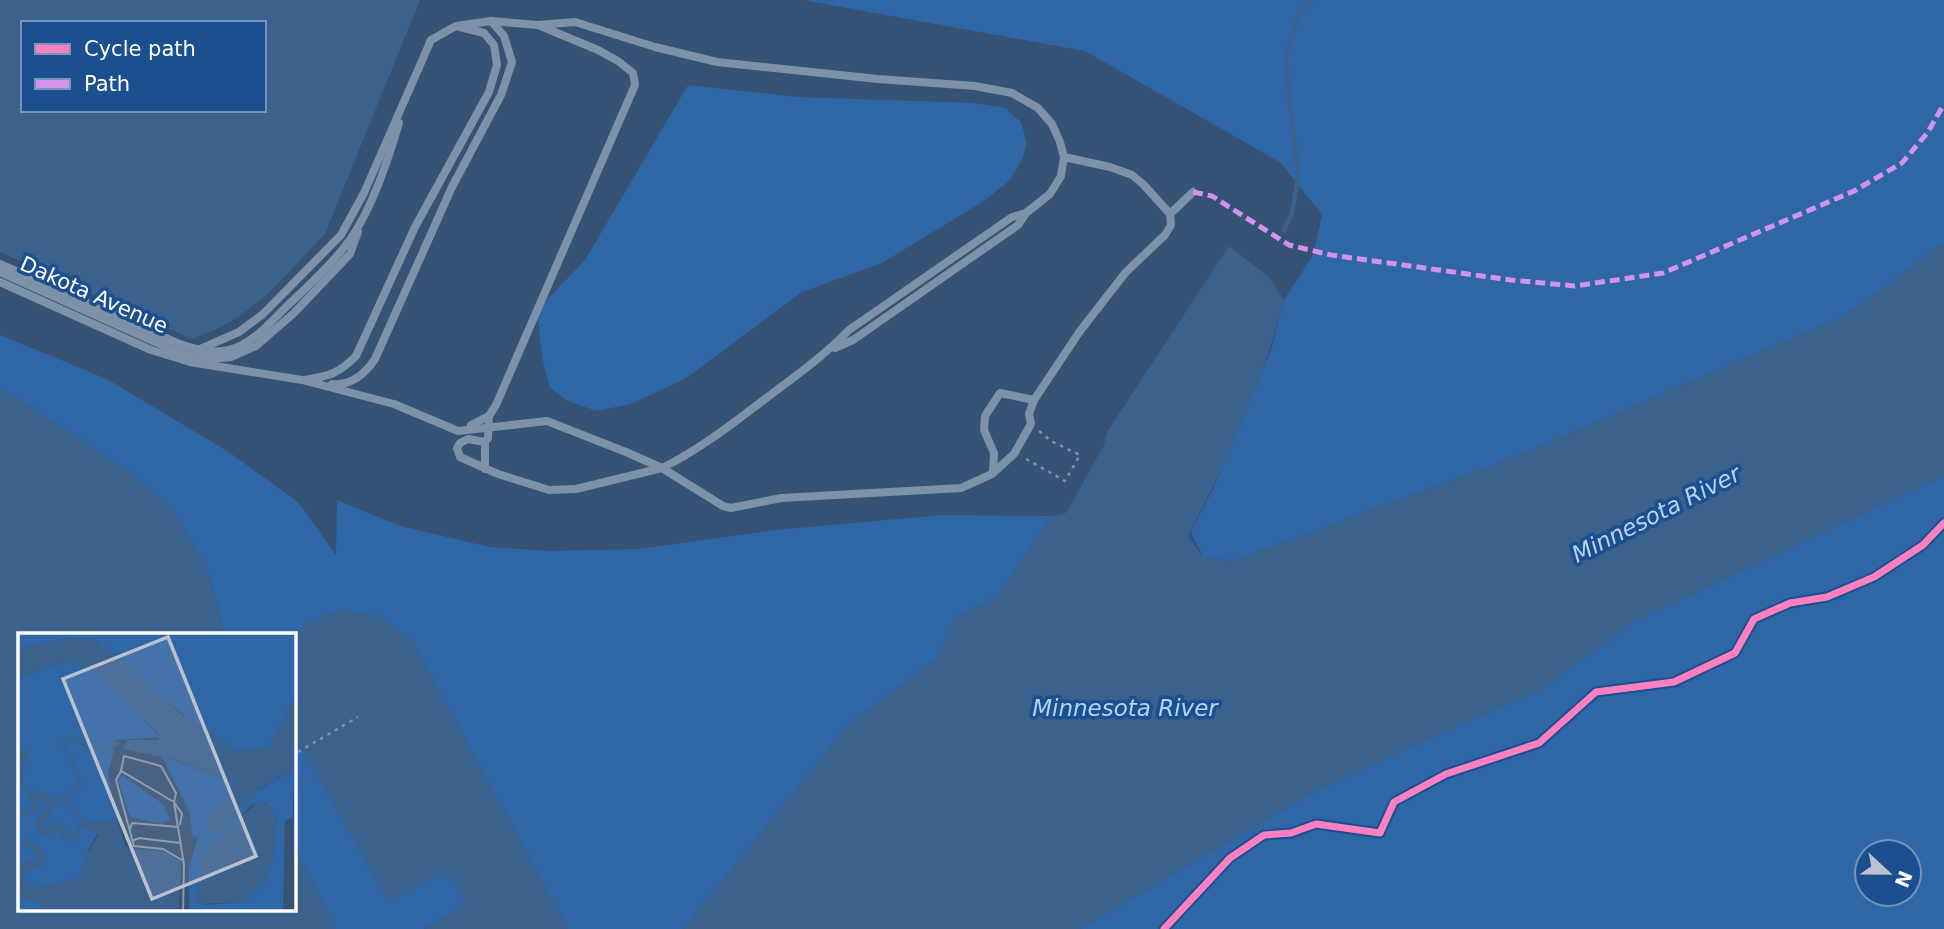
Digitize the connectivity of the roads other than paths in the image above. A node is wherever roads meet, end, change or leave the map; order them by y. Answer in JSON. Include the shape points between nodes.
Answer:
{"nodes":[{"id":1,"x":491,"y":21,"type":"junction"},
{"id":2,"x":538,"y":25,"type":"junction"},
{"id":3,"x":456,"y":26,"type":"junction"},
{"id":4,"x":410,"y":85,"type":"junction"},
{"id":5,"x":1064,"y":157,"type":"junction"},
{"id":6,"x":1193,"y":192,"type":"dead end"},
{"id":7,"x":366,"y":210,"type":"junction"},
{"id":8,"x":1170,"y":215,"type":"junction"},
{"id":9,"x":0,"y":264,"type":"edge"},
{"id":10,"x":0,"y":272,"type":"edge"},
{"id":11,"x":0,"y":282,"type":"edge"},
{"id":12,"x":198,"y":350,"type":"junction"},
{"id":13,"x":302,"y":380,"type":"junction"},
{"id":14,"x":1034,"y":400,"type":"junction"},
{"id":15,"x":489,"y":416,"type":"junction"},
{"id":16,"x":488,"y":426,"type":"junction"},
{"id":17,"x":458,"y":431,"type":"junction"},
{"id":18,"x":485,"y":442,"type":"junction"},
{"id":19,"x":662,"y":468,"type":"junction"},
{"id":20,"x":485,"y":469,"type":"junction"},
{"id":21,"x":993,"y":473,"type":"junction"}],
"edges":[{"from":1,"to":2,"type":"lane"},
{"from":1,"to":3,"type":"lane"},
{"from":1,"to":13,"type":"lane","via":[[504,36],[512,62],[375,359],[354,381]]},
{"from":2,"to":5,"type":"lane","via":[[575,22],[717,62],[1012,93],[1038,108],[1052,124]]},
{"from":2,"to":15,"type":"lane","via":[[618,61],[633,73],[635,85]]},
{"from":3,"to":4,"type":"lane","via":[[431,40]]},
{"from":3,"to":13,"type":"lane","via":[[484,33],[494,45],[497,65],[489,92],[415,227],[356,356],[330,376]]},
{"from":4,"to":7,"type":"lane","via":[[387,163]]},
{"from":4,"to":12,"type":"lane","via":[[341,235],[263,314],[239,332]]},
{"from":5,"to":8,"type":"lane","via":[[1132,175]]},
{"from":5,"to":19,"type":"lane","via":[[1061,176],[1050,194],[1026,213],[1001,224],[849,330],[829,351],[720,433]]},
{"from":6,"to":8,"type":"lane"},
{"from":7,"to":10,"type":"lane","name":"Dakota Avenue","via":[[350,254],[256,346],[231,357],[196,357],[173,350]]},
{"from":7,"to":12,"type":"lane","via":[[344,249],[251,339],[231,349]]},
{"from":8,"to":14,"type":"lane","via":[[1165,235],[1099,305]]},
{"from":9,"to":12,"type":"lane"},
{"from":11,"to":13,"type":"lane","via":[[164,354]]},
{"from":13,"to":17,"type":"lane","via":[[394,404]]},
{"from":14,"to":21,"type":"lane","via":[[1031,424],[1014,454]]},
{"from":14,"to":21,"type":"lane","via":[[1000,393],[985,416],[984,430],[994,453]]},
{"from":15,"to":16,"type":"lane"},
{"from":15,"to":17,"type":"lane"},
{"from":16,"to":17,"type":"lane"},
{"from":16,"to":18,"type":"lane"},
{"from":16,"to":19,"type":"lane","via":[[547,421]]},
{"from":18,"to":20,"type":"lane"},
{"from":18,"to":20,"type":"lane","via":[[468,439],[457,448],[460,457]]},
{"from":19,"to":20,"type":"lane","via":[[576,489],[549,490]]},
{"from":19,"to":21,"type":"lane","via":[[731,508],[781,498],[961,488]]}]}
